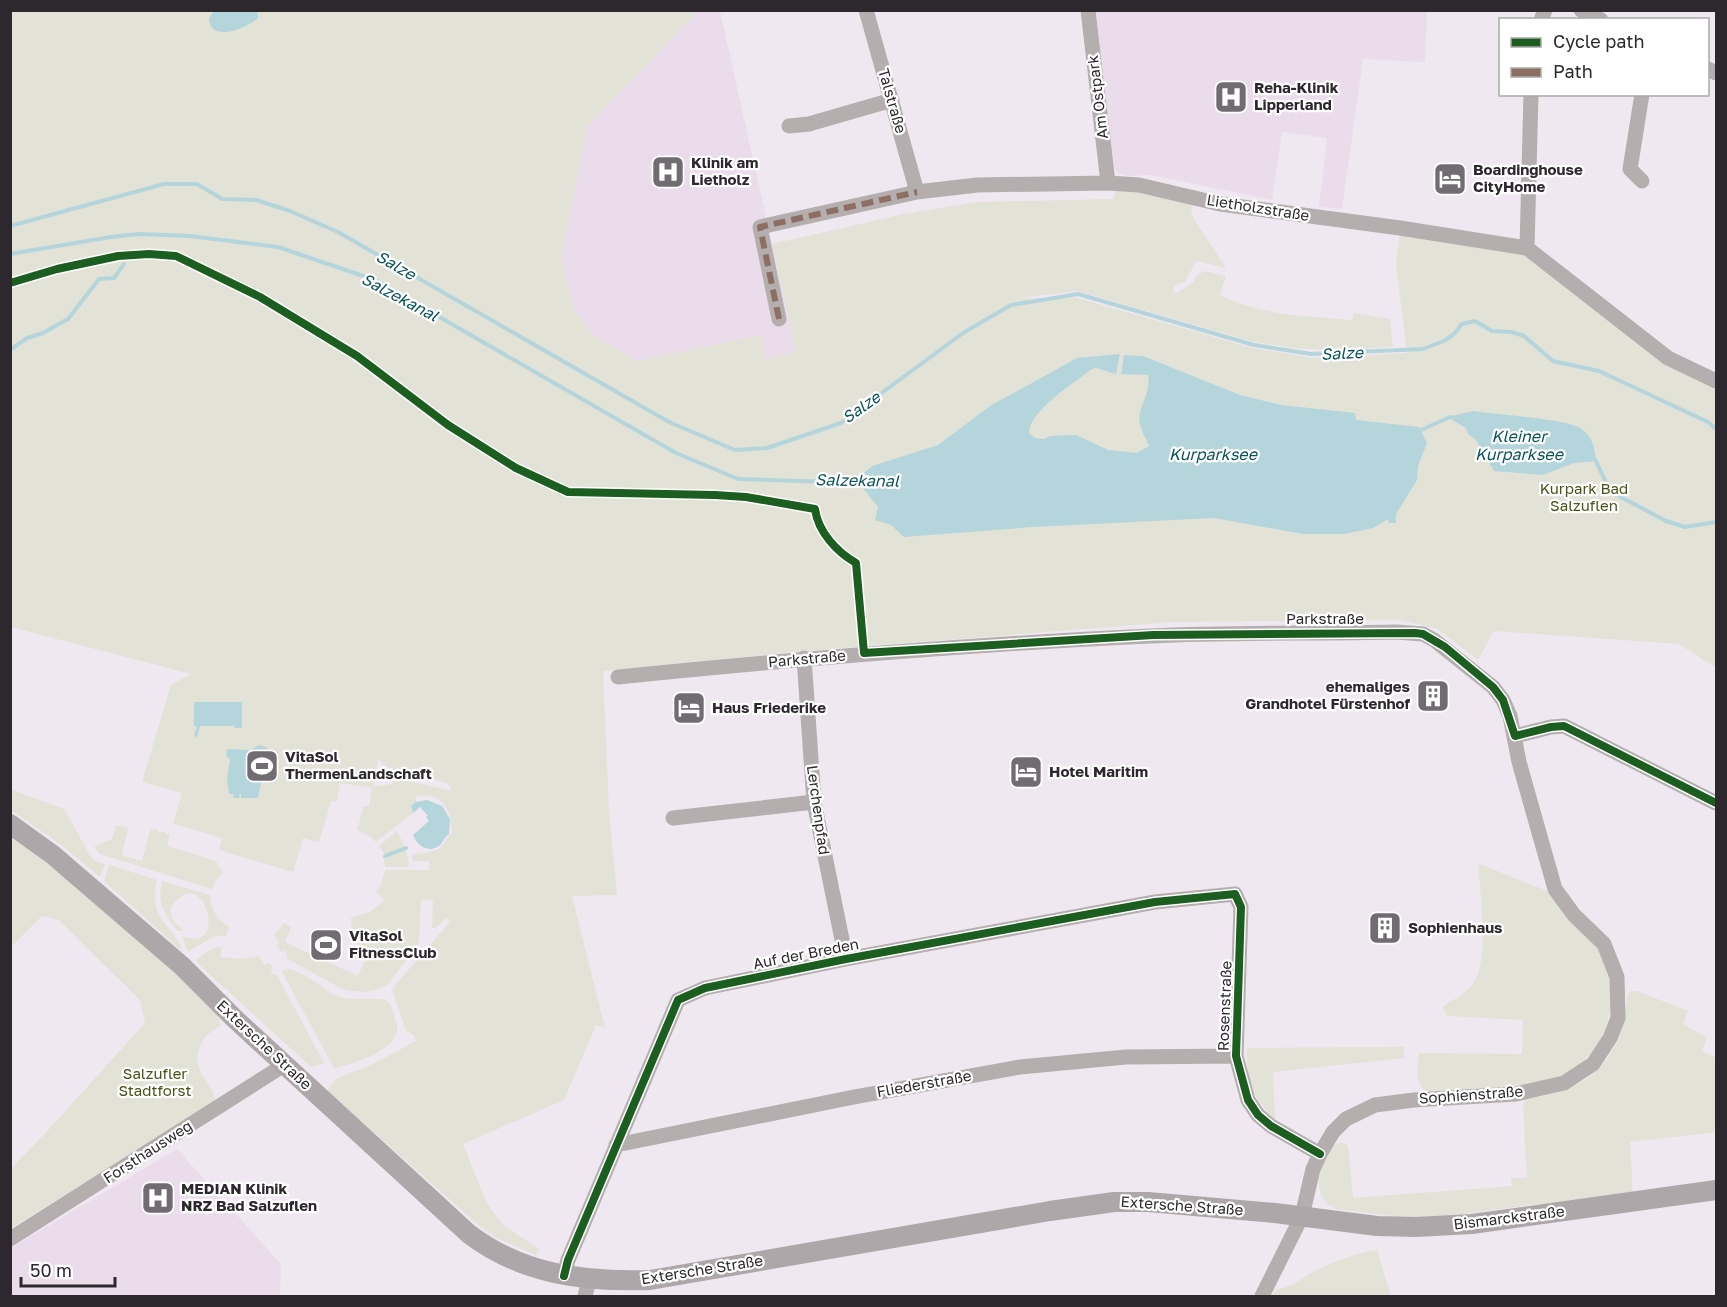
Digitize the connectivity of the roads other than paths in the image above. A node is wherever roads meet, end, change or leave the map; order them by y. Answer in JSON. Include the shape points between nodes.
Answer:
{"nodes":[{"id":1,"x":866,"y":10,"type":"edge"},
{"id":2,"x":1088,"y":10,"type":"edge"},
{"id":3,"x":1581,"y":10,"type":"edge"},
{"id":4,"x":1597,"y":18,"type":"edge"},
{"id":5,"x":1531,"y":96,"type":"edge"},
{"id":6,"x":1642,"y":96,"type":"edge"},
{"id":7,"x":892,"y":100,"type":"junction"},
{"id":8,"x":789,"y":126,"type":"dead end"},
{"id":9,"x":1642,"y":181,"type":"dead end"},
{"id":10,"x":1108,"y":183,"type":"junction"},
{"id":11,"x":917,"y":192,"type":"junction"},
{"id":12,"x":1527,"y":248,"type":"junction"},
{"id":13,"x":779,"y":320,"type":"dead end"},
{"id":14,"x":1716,"y":381,"type":"edge"},
{"id":15,"x":804,"y":658,"type":"junction"},
{"id":16,"x":618,"y":677,"type":"dead end"},
{"id":17,"x":1515,"y":736,"type":"junction"},
{"id":18,"x":814,"y":802,"type":"junction"},
{"id":19,"x":1716,"y":803,"type":"edge"},
{"id":20,"x":673,"y":818,"type":"dead end"},
{"id":21,"x":10,"y":824,"type":"edge"},
{"id":22,"x":1235,"y":894,"type":"joint"},
{"id":23,"x":846,"y":959,"type":"junction"},
{"id":24,"x":1236,"y":1056,"type":"junction"},
{"id":25,"x":284,"y":1065,"type":"junction"},
{"id":26,"x":616,"y":1145,"type":"junction"},
{"id":27,"x":1320,"y":1154,"type":"junction"},
{"id":28,"x":1716,"y":1190,"type":"edge"},
{"id":29,"x":1302,"y":1216,"type":"junction"},
{"id":30,"x":10,"y":1239,"type":"edge"},
{"id":31,"x":564,"y":1276,"type":"junction"},
{"id":32,"x":587,"y":1288,"type":"edge"},
{"id":33,"x":1262,"y":1296,"type":"edge"}],
"edges":[{"from":1,"to":7,"type":"street","name":"Talstraße"},
{"from":2,"to":10,"type":"street","name":"Am Ostpark"},
{"from":3,"to":4,"type":"street"},
{"from":5,"to":12,"type":"street"},
{"from":6,"to":9,"type":"street","via":[[1630,169]]},
{"from":7,"to":8,"type":"street"},
{"from":7,"to":11,"type":"street","name":"Talstraße"},
{"from":10,"to":11,"type":"street","name":"Lietholzstraße","via":[[977,185]]},
{"from":10,"to":12,"type":"street","name":"Lietholzstraße","via":[[1138,185],[1220,204]]},
{"from":11,"to":13,"type":"street","name":"Lietholzstraße","via":[[760,227]]},
{"from":12,"to":14,"type":"street","name":"Lietholzstraße","via":[[1668,358]]},
{"from":15,"to":16,"type":"street","name":"Parkstraße"},
{"from":15,"to":17,"type":"street","name":"Parkstraße","via":[[1154,635],[1415,633],[1445,647],[1493,687],[1503,700]]},
{"from":15,"to":18,"type":"street","name":"Lerchenpfad"},
{"from":17,"to":19,"type":"street","via":[[1564,726]]},
{"from":17,"to":27,"type":"street","name":"Sophienstraße","via":[[1555,889],[1574,915],[1604,944],[1617,976],[1618,1018],[1610,1038],[1593,1064],[1564,1083],[1516,1094],[1376,1105],[1346,1119]]},
{"from":18,"to":20,"type":"street"},
{"from":18,"to":23,"type":"street","name":"Lerchenpfad"},
{"from":21,"to":25,"type":"main road","name":"Extersche Straße","via":[[53,855],[182,966]]},
{"from":22,"to":23,"type":"street","name":"Auf der Breden","via":[[1155,903]]},
{"from":22,"to":24,"type":"street","name":"Rosenstraße","via":[[1241,907]]},
{"from":23,"to":26,"type":"street","name":"Auf der Breden","via":[[705,988],[678,1000]]},
{"from":24,"to":26,"type":"street","name":"Fliederstraße","via":[[1126,1057],[1020,1067]]},
{"from":24,"to":27,"type":"street","name":"Rosenstraße","via":[[1248,1100],[1258,1115],[1279,1132]]},
{"from":25,"to":30,"type":"street","name":"Forsthausweg"},
{"from":25,"to":31,"type":"main road","name":"Extersche Straße","via":[[484,1245]]},
{"from":26,"to":31,"type":"street","name":"Auf der Breden"},
{"from":27,"to":29,"type":"street","name":"Sophienstraße"},
{"from":28,"to":29,"type":"main road","name":"Bismarckstraße","via":[[1473,1224],[1377,1226]]},
{"from":29,"to":32,"type":"main road","name":"Extersche Straße","via":[[1114,1202]]},
{"from":29,"to":33,"type":"street","name":"Sophienstraße"},
{"from":31,"to":32,"type":"main road","name":"Extersche Straße"}]}
